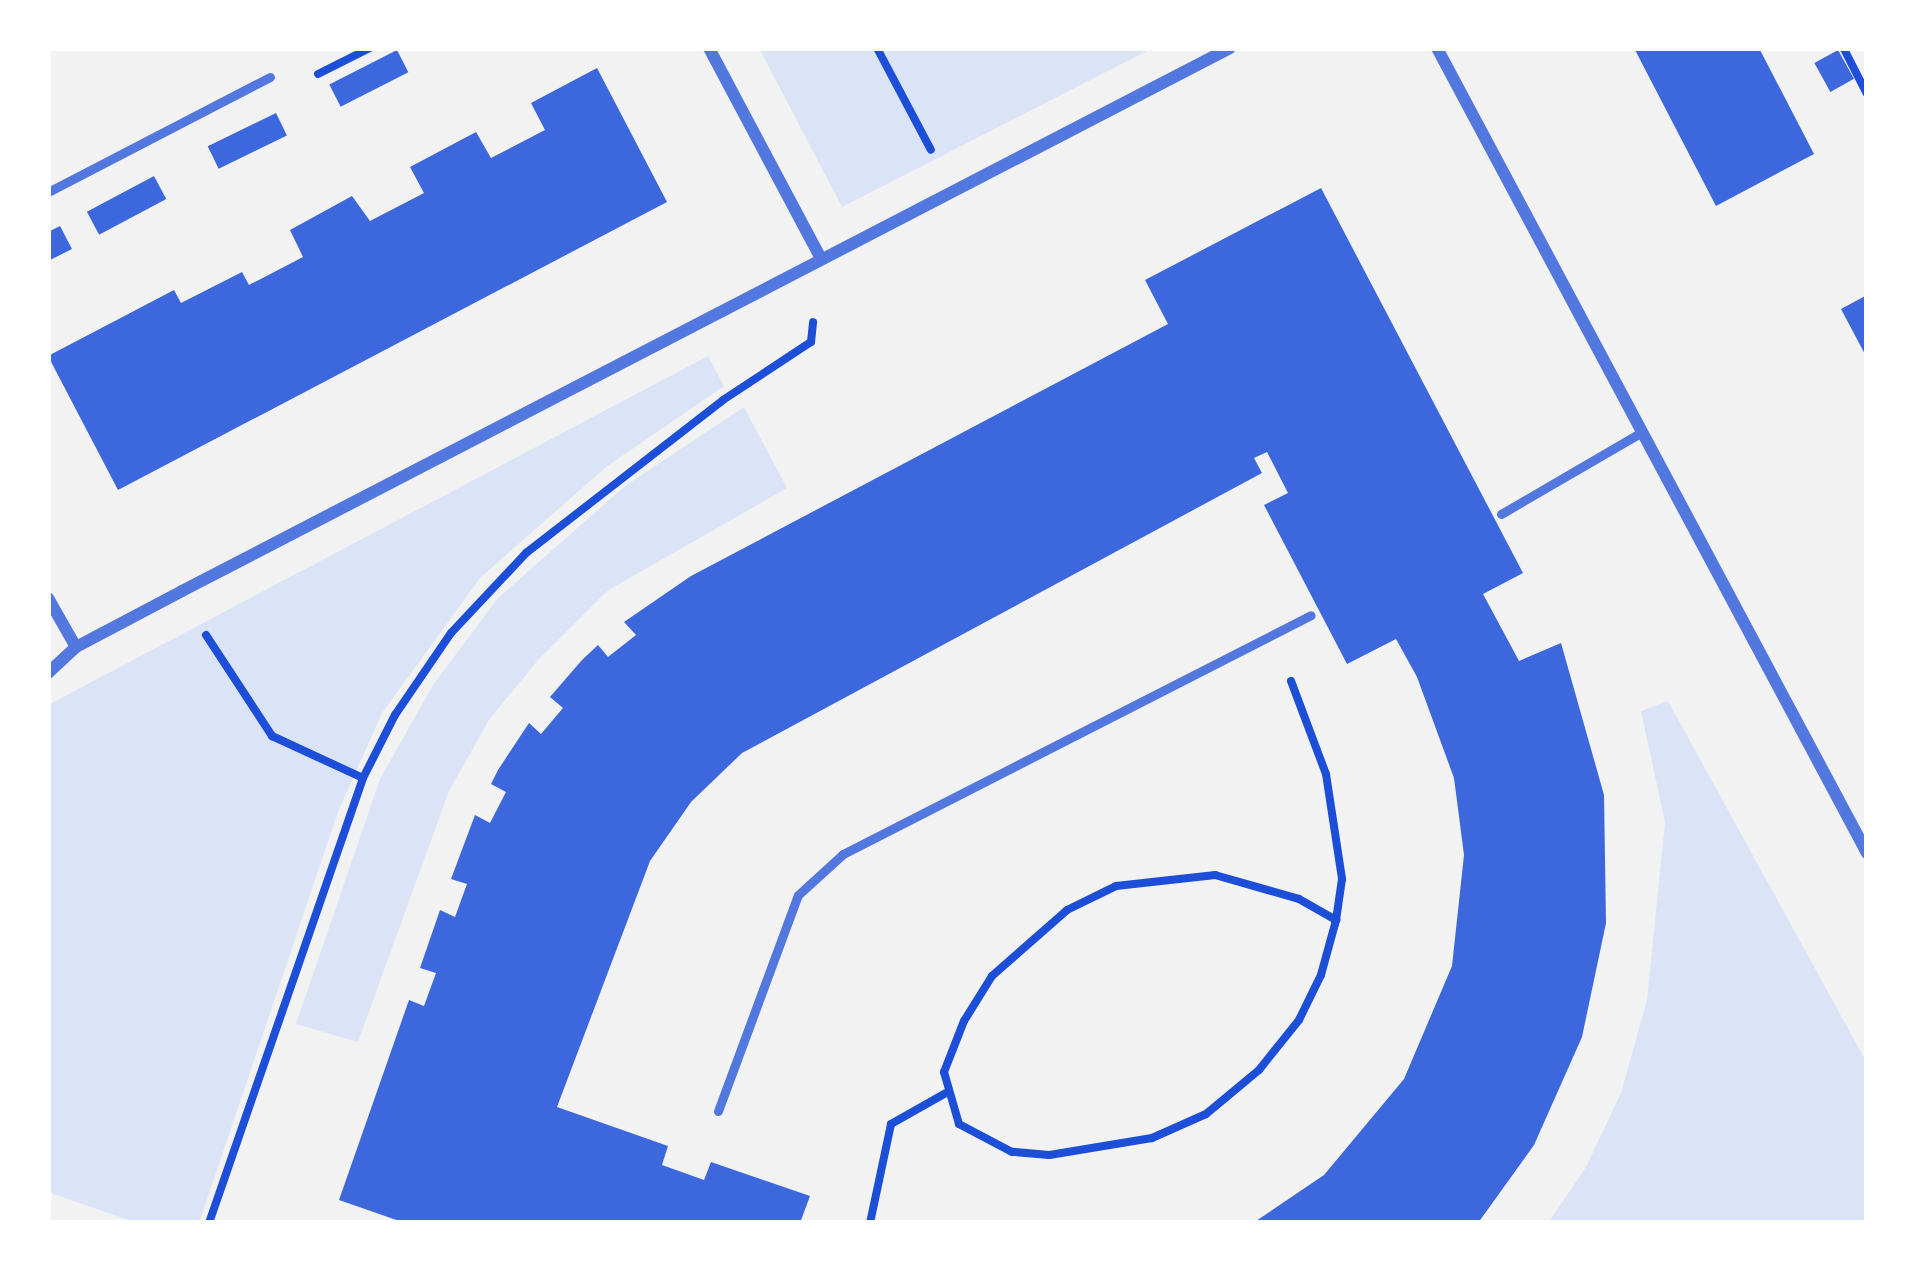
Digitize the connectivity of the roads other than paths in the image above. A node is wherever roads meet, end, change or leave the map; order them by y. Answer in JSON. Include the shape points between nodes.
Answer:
{"nodes":[{"id":1,"x":710,"y":48,"type":"edge"},
{"id":2,"x":1230,"y":48,"type":"edge"},
{"id":3,"x":1437,"y":48,"type":"edge"},
{"id":4,"x":270,"y":76,"type":"dead end"},
{"id":5,"x":48,"y":192,"type":"edge"},
{"id":6,"x":819,"y":255,"type":"junction"},
{"id":7,"x":1642,"y":432,"type":"junction"},
{"id":8,"x":1501,"y":514,"type":"dead end"},
{"id":9,"x":48,"y":598,"type":"edge"},
{"id":10,"x":1311,"y":615,"type":"dead end"},
{"id":11,"x":76,"y":647,"type":"junction"},
{"id":12,"x":48,"y":673,"type":"edge"},
{"id":13,"x":1867,"y":853,"type":"edge"},
{"id":14,"x":718,"y":1111,"type":"dead end"}],
"edges":[{"from":1,"to":6,"type":"street"},
{"from":2,"to":6,"type":"street"},
{"from":3,"to":7,"type":"street"},
{"from":4,"to":5,"type":"lane"},
{"from":6,"to":11,"type":"street"},
{"from":7,"to":8,"type":"lane"},
{"from":7,"to":13,"type":"street"},
{"from":9,"to":11,"type":"street"},
{"from":10,"to":14,"type":"lane","via":[[843,854],[798,895]]},
{"from":11,"to":12,"type":"street"}]}
